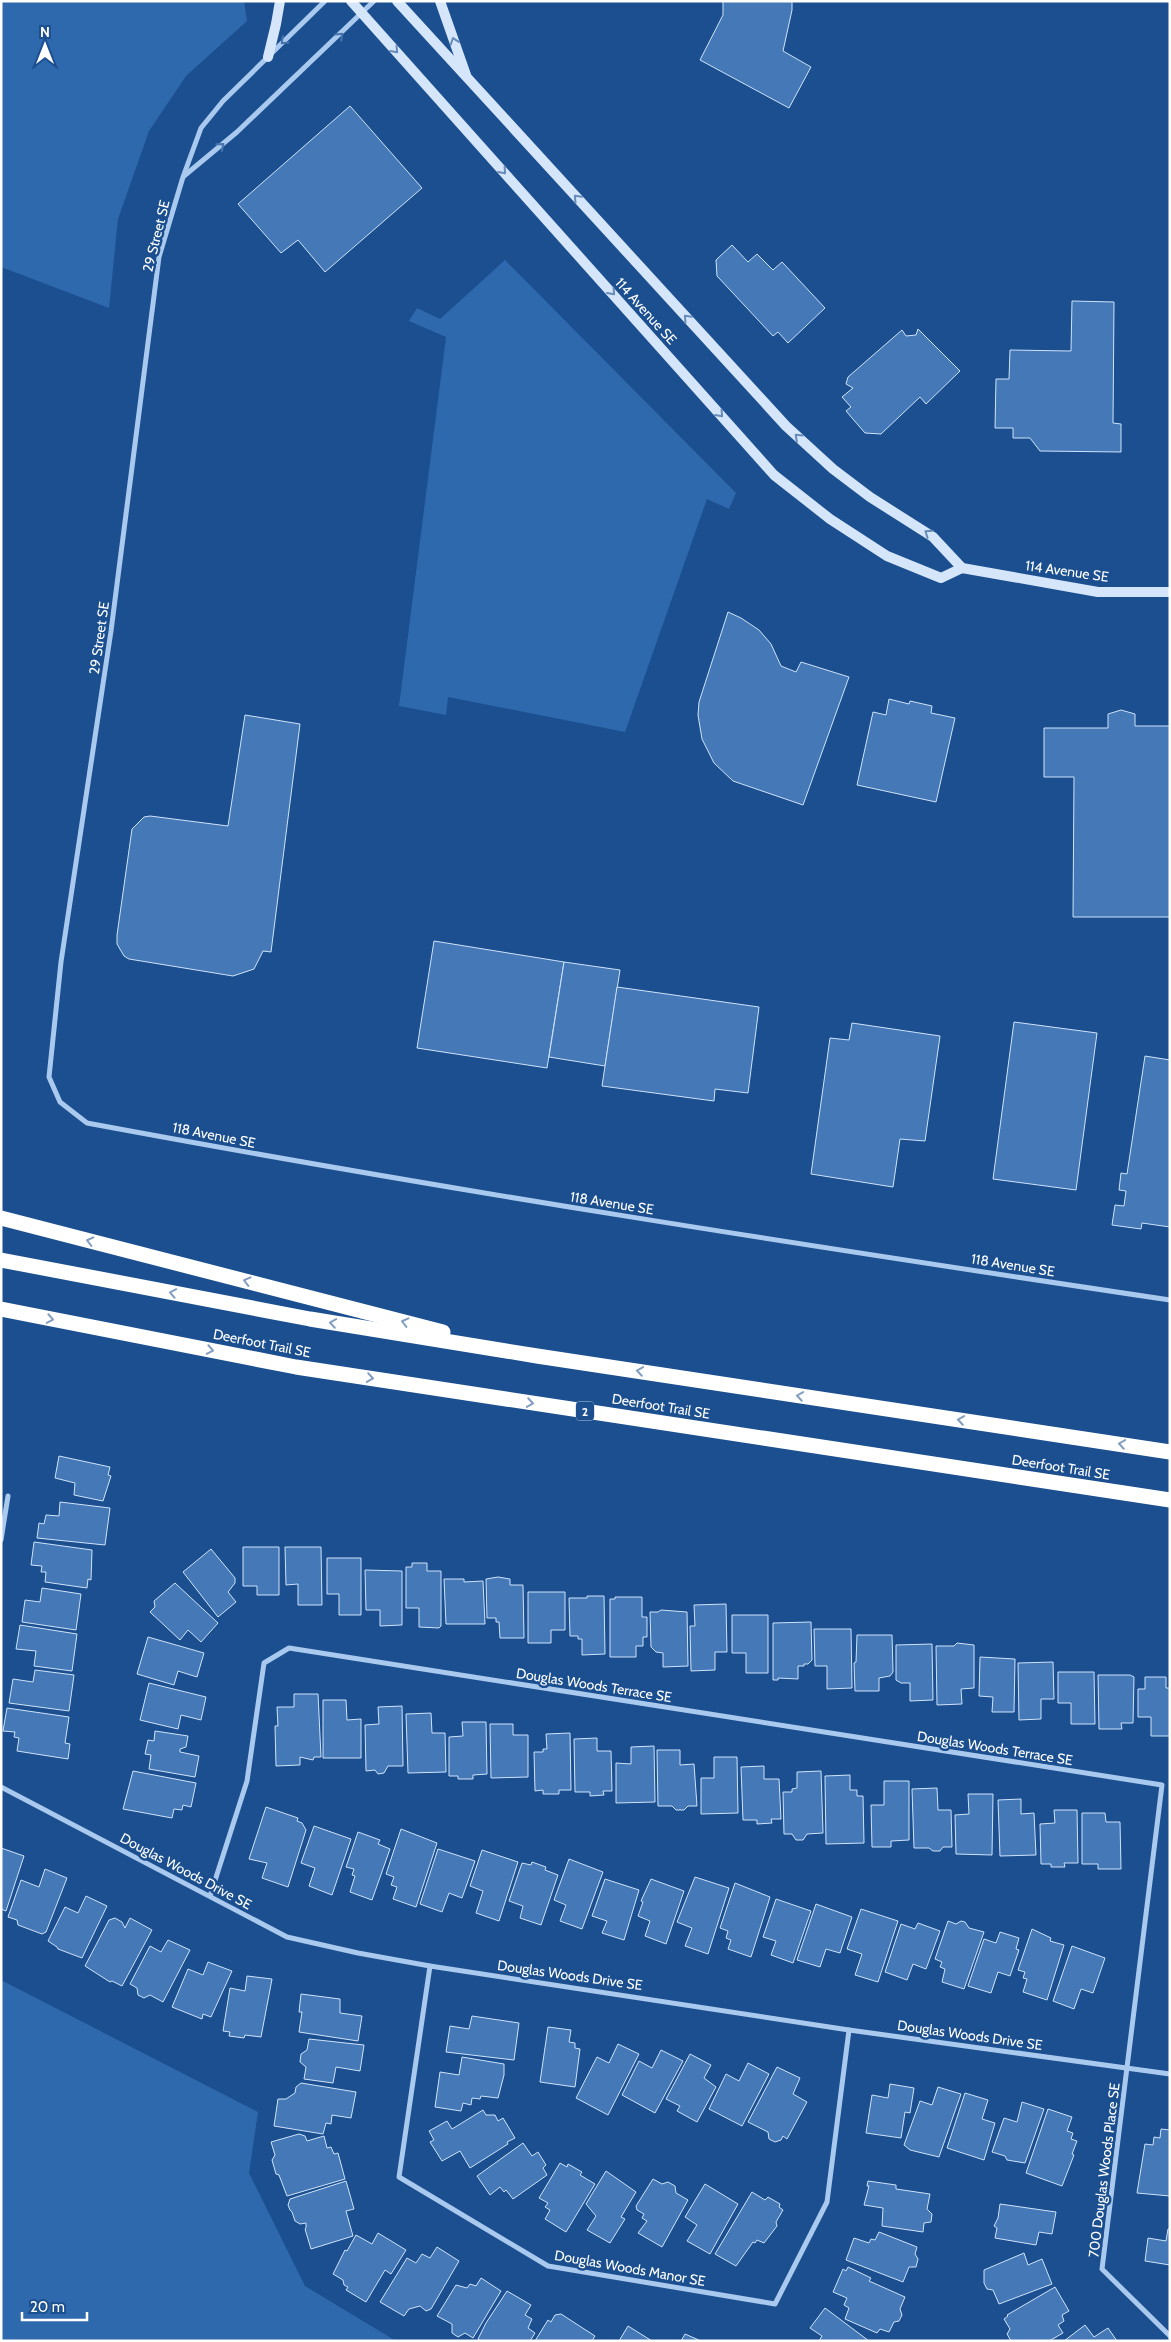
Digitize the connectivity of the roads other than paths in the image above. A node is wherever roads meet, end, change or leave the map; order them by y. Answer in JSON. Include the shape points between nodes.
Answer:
{"nodes":[{"id":1,"x":280,"y":1,"type":"edge"},
{"id":2,"x":325,"y":1,"type":"edge"},
{"id":3,"x":350,"y":1,"type":"edge"},
{"id":4,"x":374,"y":1,"type":"edge"},
{"id":5,"x":397,"y":1,"type":"edge"},
{"id":6,"x":440,"y":1,"type":"edge"},
{"id":7,"x":362,"y":14,"type":"junction"},
{"id":8,"x":268,"y":57,"type":"junction"},
{"id":9,"x":468,"y":80,"type":"junction"},
{"id":10,"x":183,"y":177,"type":"junction"},
{"id":11,"x":962,"y":568,"type":"junction"},
{"id":12,"x":1170,"y":592,"type":"edge"},
{"id":13,"x":60,"y":1102,"type":"joint"},
{"id":14,"x":1,"y":1218,"type":"edge"},
{"id":15,"x":1,"y":1260,"type":"edge"},
{"id":16,"x":1170,"y":1300,"type":"edge"},
{"id":17,"x":2,"y":1309,"type":"edge"},
{"id":18,"x":537,"y":1356,"type":"junction"},
{"id":19,"x":1170,"y":1452,"type":"edge"},
{"id":20,"x":8,"y":1496,"type":"dead end"},
{"id":21,"x":1170,"y":1500,"type":"edge"},
{"id":22,"x":1,"y":1540,"type":"edge"},
{"id":23,"x":1162,"y":1785,"type":"junction"},
{"id":24,"x":1170,"y":1786,"type":"edge"},
{"id":25,"x":1,"y":1787,"type":"edge"},
{"id":26,"x":210,"y":1896,"type":"junction"},
{"id":27,"x":430,"y":1966,"type":"junction"},
{"id":28,"x":849,"y":2030,"type":"junction"},
{"id":29,"x":1128,"y":2069,"type":"junction"},
{"id":30,"x":1170,"y":2074,"type":"edge"},
{"id":31,"x":1170,"y":2336,"type":"edge"}],
"edges":[{"from":1,"to":8,"type":"main road"},
{"from":2,"to":8,"type":"street","name":"29 Street SE","one_way":true},
{"from":3,"to":7,"type":"main road","name":"114 Avenue SE"},
{"from":4,"to":7,"type":"street"},
{"from":5,"to":9,"type":"main road","name":"114 Avenue SE"},
{"from":9,"to":6,"type":"main road","one_way":true},
{"from":10,"to":7,"type":"street","one_way":true,"via":[[237,132]]},
{"from":7,"to":11,"type":"main road","name":"114 Avenue SE","one_way":true,"via":[[774,475],[830,519],[887,556],[941,578]]},
{"from":8,"to":10,"type":"street","name":"29 Street SE","via":[[223,101],[201,128]]},
{"from":11,"to":9,"type":"main road","name":"114 Avenue SE","one_way":true,"via":[[933,537],[870,497],[833,469],[786,426]]},
{"from":10,"to":13,"type":"street","name":"29 Street SE","via":[[159,257],[112,631],[61,962],[49,1077]]},
{"from":11,"to":12,"type":"main road","name":"114 Avenue SE","via":[[1098,592]]},
{"from":13,"to":16,"type":"street","name":"118 Avenue SE","via":[[87,1123],[301,1163],[550,1205]]},
{"from":18,"to":14,"type":"highway","one_way":true},
{"from":18,"to":15,"type":"highway","one_way":true,"via":[[300,1318]]},
{"from":17,"to":21,"type":"highway","name":"Deerfoot Trail SE","number":"2","one_way":true,"via":[[296,1367]]},
{"from":19,"to":18,"type":"highway","one_way":true},
{"from":20,"to":22,"type":"street"},
{"from":23,"to":24,"type":"street","name":"Douglas Woods Terrace SE"},
{"from":23,"to":26,"type":"street","name":"Douglas Woods Terrace SE","via":[[289,1648],[264,1664],[247,1781]]},
{"from":23,"to":29,"type":"street"},
{"from":25,"to":26,"type":"street","name":"Douglas Woods Drive SE"},
{"from":26,"to":27,"type":"street","name":"Douglas Woods Drive SE","via":[[287,1937]]},
{"from":27,"to":28,"type":"street","name":"Douglas Woods Drive SE"},
{"from":27,"to":28,"type":"street","name":"Douglas Woods Manor SE","via":[[399,2177],[548,2266],[775,2304],[828,2202]]},
{"from":28,"to":29,"type":"street","name":"Douglas Woods Drive SE"},
{"from":29,"to":30,"type":"street","name":"Douglas Woods Drive SE"},
{"from":29,"to":31,"type":"street","name":"700 Douglas Woods Place SE","via":[[1102,2269]]}]}
